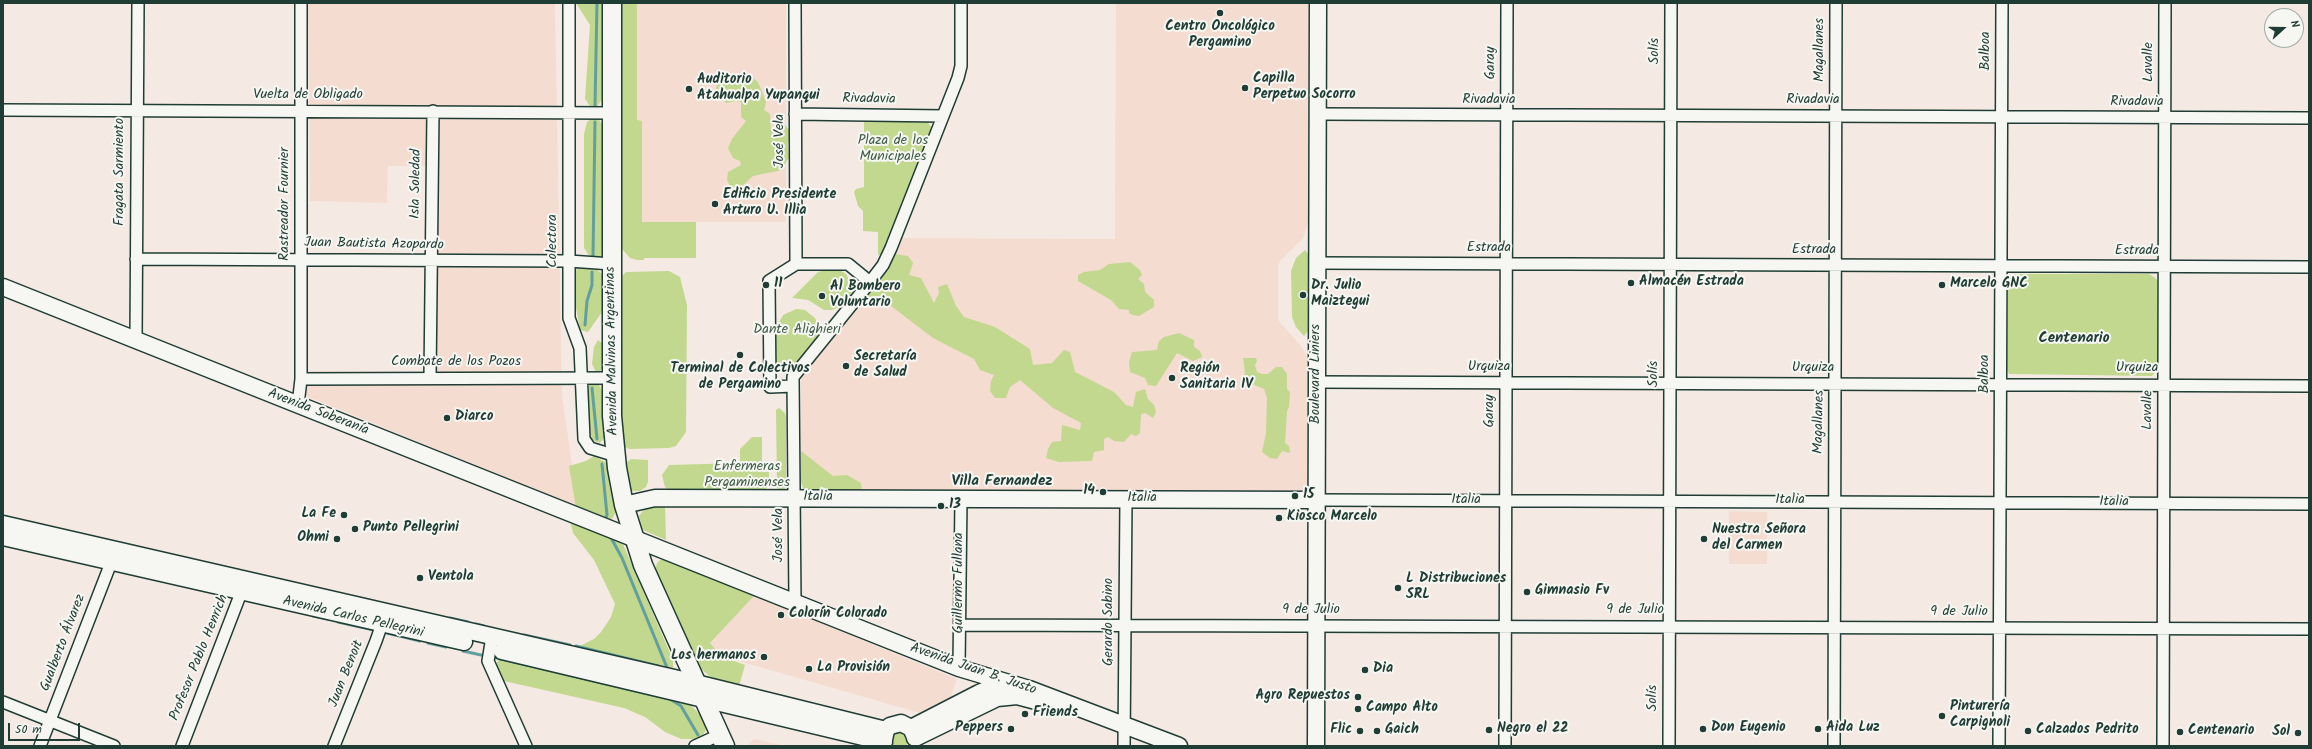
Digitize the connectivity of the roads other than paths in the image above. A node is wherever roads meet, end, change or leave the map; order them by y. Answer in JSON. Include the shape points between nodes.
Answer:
{"nodes":[{"id":1,"x":138,"y":3,"type":"edge"},
{"id":2,"x":301,"y":3,"type":"edge"},
{"id":3,"x":569,"y":3,"type":"edge"},
{"id":4,"x":612,"y":3,"type":"edge"},
{"id":5,"x":796,"y":3,"type":"edge"},
{"id":6,"x":961,"y":3,"type":"edge"},
{"id":7,"x":1318,"y":3,"type":"edge"},
{"id":8,"x":1507,"y":3,"type":"edge"},
{"id":9,"x":1671,"y":3,"type":"edge"},
{"id":10,"x":1836,"y":3,"type":"edge"},
{"id":11,"x":2002,"y":3,"type":"edge"},
{"id":12,"x":2165,"y":3,"type":"edge"},
{"id":13,"x":3,"y":110,"type":"edge"},
{"id":14,"x":137,"y":111,"type":"junction"},
{"id":15,"x":301,"y":111,"type":"junction"},
{"id":16,"x":433,"y":111,"type":"junction"},
{"id":17,"x":570,"y":112,"type":"junction"},
{"id":18,"x":612,"y":113,"type":"junction"},
{"id":19,"x":795,"y":114,"type":"junction"},
{"id":20,"x":1318,"y":114,"type":"junction"},
{"id":21,"x":943,"y":116,"type":"junction"},
{"id":22,"x":1507,"y":116,"type":"junction"},
{"id":23,"x":1672,"y":116,"type":"junction"},
{"id":24,"x":1836,"y":116,"type":"junction"},
{"id":25,"x":2002,"y":118,"type":"junction"},
{"id":26,"x":2165,"y":118,"type":"junction"},
{"id":27,"x":2309,"y":118,"type":"edge"},
{"id":28,"x":136,"y":259,"type":"junction"},
{"id":29,"x":301,"y":259,"type":"junction"},
{"id":30,"x":432,"y":261,"type":"junction"},
{"id":31,"x":569,"y":262,"type":"junction"},
{"id":32,"x":1318,"y":263,"type":"junction"},
{"id":33,"x":612,"y":264,"type":"junction"},
{"id":34,"x":796,"y":264,"type":"junction"},
{"id":35,"x":1507,"y":264,"type":"junction"},
{"id":36,"x":1671,"y":265,"type":"junction"},
{"id":37,"x":1836,"y":266,"type":"junction"},
{"id":38,"x":2001,"y":267,"type":"junction"},
{"id":39,"x":2164,"y":267,"type":"junction"},
{"id":40,"x":2309,"y":267,"type":"edge"},
{"id":41,"x":870,"y":282,"type":"junction"},
{"id":42,"x":3,"y":287,"type":"edge"},
{"id":43,"x":136,"y":340,"type":"junction"},
{"id":44,"x":301,"y":378,"type":"junction"},
{"id":45,"x":430,"y":378,"type":"junction"},
{"id":46,"x":581,"y":378,"type":"junction"},
{"id":47,"x":612,"y":378,"type":"junction"},
{"id":48,"x":1317,"y":382,"type":"junction"},
{"id":49,"x":1506,"y":383,"type":"junction"},
{"id":50,"x":1670,"y":384,"type":"junction"},
{"id":51,"x":1836,"y":384,"type":"junction"},
{"id":52,"x":2001,"y":384,"type":"junction"},
{"id":53,"x":2164,"y":384,"type":"junction"},
{"id":54,"x":793,"y":386,"type":"junction"},
{"id":55,"x":2309,"y":386,"type":"edge"},
{"id":56,"x":298,"y":405,"type":"junction"},
{"id":57,"x":616,"y":456,"type":"junction"},
{"id":58,"x":795,"y":498,"type":"junction"},
{"id":59,"x":961,"y":498,"type":"junction"},
{"id":60,"x":1126,"y":499,"type":"junction"},
{"id":61,"x":1316,"y":500,"type":"junction"},
{"id":62,"x":1506,"y":501,"type":"junction"},
{"id":63,"x":1670,"y":501,"type":"junction"},
{"id":64,"x":1834,"y":502,"type":"junction"},
{"id":65,"x":1999,"y":502,"type":"junction"},
{"id":66,"x":2163,"y":503,"type":"junction"},
{"id":67,"x":2309,"y":504,"type":"edge"},
{"id":68,"x":624,"y":505,"type":"junction"},
{"id":69,"x":3,"y":524,"type":"edge"},
{"id":70,"x":3,"y":537,"type":"edge"},
{"id":71,"x":634,"y":538,"type":"junction"},
{"id":72,"x":114,"y":556,"type":"junction"},
{"id":73,"x":244,"y":587,"type":"junction"},
{"id":74,"x":795,"y":602,"type":"junction"},
{"id":75,"x":383,"y":619,"type":"junction"},
{"id":76,"x":960,"y":625,"type":"junction"},
{"id":77,"x":1126,"y":625,"type":"junction"},
{"id":78,"x":1316,"y":626,"type":"junction"},
{"id":79,"x":1505,"y":626,"type":"junction"},
{"id":80,"x":1670,"y":626,"type":"junction"},
{"id":81,"x":1834,"y":628,"type":"junction"},
{"id":82,"x":1999,"y":628,"type":"junction"},
{"id":83,"x":2162,"y":628,"type":"junction"},
{"id":84,"x":2309,"y":629,"type":"edge"},
{"id":85,"x":491,"y":643,"type":"junction"},
{"id":86,"x":959,"y":668,"type":"junction"},
{"id":87,"x":1012,"y":683,"type":"junction"},
{"id":88,"x":700,"y":691,"type":"junction"},
{"id":89,"x":3,"y":702,"type":"edge"},
{"id":90,"x":50,"y":720,"type":"junction"},
{"id":91,"x":1124,"y":734,"type":"edge"},
{"id":92,"x":913,"y":737,"type":"edge"},
{"id":93,"x":885,"y":739,"type":"edge"},
{"id":94,"x":722,"y":740,"type":"edge"},
{"id":95,"x":40,"y":746,"type":"edge"},
{"id":96,"x":114,"y":746,"type":"edge"},
{"id":97,"x":182,"y":746,"type":"edge"},
{"id":98,"x":334,"y":746,"type":"edge"},
{"id":99,"x":526,"y":746,"type":"edge"},
{"id":100,"x":695,"y":746,"type":"edge"},
{"id":101,"x":1160,"y":746,"type":"edge"},
{"id":102,"x":1179,"y":746,"type":"edge"},
{"id":103,"x":1316,"y":746,"type":"edge"},
{"id":104,"x":1505,"y":746,"type":"edge"},
{"id":105,"x":1669,"y":746,"type":"edge"},
{"id":106,"x":1834,"y":746,"type":"edge"},
{"id":107,"x":1998,"y":746,"type":"edge"},
{"id":108,"x":2163,"y":746,"type":"edge"}],
"edges":[{"from":1,"to":14,"type":"street","name":"Fragata Sarmiento"},
{"from":2,"to":15,"type":"street","name":"Rastreador Fournier"},
{"from":3,"to":17,"type":"street","name":"Colectora"},
{"from":4,"to":18,"type":"main road","name":"Avenida Malvinas Argentinas"},
{"from":5,"to":19,"type":"street","name":"José Vela"},
{"from":6,"to":21,"type":"street","via":[[961,66]]},
{"from":7,"to":20,"type":"main road","name":"Boulevard Liniers"},
{"from":8,"to":22,"type":"street","name":"Garay"},
{"from":9,"to":23,"type":"street","name":"Solís"},
{"from":10,"to":24,"type":"street","name":"Magallanes"},
{"from":11,"to":25,"type":"street","name":"Balboa"},
{"from":12,"to":26,"type":"street","name":"Lavalle"},
{"from":13,"to":14,"type":"street","name":"Vuelta de Obligado"},
{"from":14,"to":15,"type":"street","name":"Vuelta de Obligado"},
{"from":14,"to":28,"type":"street","name":"Fragata Sarmiento"},
{"from":15,"to":16,"type":"street","name":"Vuelta de Obligado"},
{"from":15,"to":29,"type":"street","name":"Rastreador Fournier"},
{"from":16,"to":17,"type":"street","name":"Vuelta de Obligado"},
{"from":16,"to":30,"type":"street","name":"Isla Soledad"},
{"from":17,"to":18,"type":"street","name":"Vuelta de Obligado"},
{"from":17,"to":31,"type":"street","name":"Colectora"},
{"from":18,"to":33,"type":"main road","name":"Avenida Malvinas Argentinas"},
{"from":19,"to":21,"type":"street","name":"Rivadavia"},
{"from":19,"to":34,"type":"street","name":"José Vela"},
{"from":20,"to":22,"type":"street","name":"Rivadavia"},
{"from":20,"to":32,"type":"main road","name":"Boulevard Liniers"},
{"from":21,"to":41,"type":"street","via":[[891,248],[883,265]]},
{"from":22,"to":23,"type":"street","name":"Rivadavia"},
{"from":22,"to":35,"type":"street","name":"Garay"},
{"from":23,"to":24,"type":"street","name":"Rivadavia"},
{"from":23,"to":36,"type":"street","name":"Solís"},
{"from":24,"to":25,"type":"street","name":"Rivadavia"},
{"from":24,"to":37,"type":"street","name":"Magallanes"},
{"from":25,"to":26,"type":"street","name":"Rivadavia"},
{"from":25,"to":38,"type":"street","name":"Balboa"},
{"from":26,"to":27,"type":"street","name":"Rivadavia"},
{"from":26,"to":39,"type":"street","name":"Lavalle"},
{"from":28,"to":29,"type":"street","name":"Juan Bautista Azopardo"},
{"from":28,"to":43,"type":"street","name":"Fragata Sarmiento"},
{"from":29,"to":30,"type":"street","name":"Juan Bautista Azopardo"},
{"from":29,"to":44,"type":"street","name":"Rastreador Fournier"},
{"from":30,"to":31,"type":"street","name":"Juan Bautista Azopardo"},
{"from":30,"to":45,"type":"street","name":"Isla Soledad"},
{"from":31,"to":33,"type":"street","name":"Juan Bautista Azopardo"},
{"from":31,"to":46,"type":"street","name":"Colectora","via":[[569,318],[580,348]]},
{"from":32,"to":35,"type":"street","name":"Estrada"},
{"from":32,"to":48,"type":"main road","name":"Boulevard Liniers"},
{"from":33,"to":47,"type":"main road","name":"Avenida Malvinas Argentinas"},
{"from":34,"to":41,"type":"street","via":[[848,264]]},
{"from":34,"to":54,"type":"street","via":[[769,281],[770,387]]},
{"from":35,"to":36,"type":"street","name":"Estrada"},
{"from":35,"to":49,"type":"street","name":"Garay"},
{"from":36,"to":37,"type":"street","name":"Estrada"},
{"from":36,"to":50,"type":"street","name":"Solís"},
{"from":37,"to":38,"type":"street","name":"Estrada"},
{"from":37,"to":51,"type":"street","name":"Magallanes"},
{"from":38,"to":39,"type":"street","name":"Estrada"},
{"from":38,"to":52,"type":"street","name":"Balboa"},
{"from":39,"to":40,"type":"street","name":"Estrada"},
{"from":39,"to":53,"type":"street","name":"Lavalle"},
{"from":41,"to":54,"type":"street","via":[[793,377]]},
{"from":42,"to":43,"type":"main road","name":"Avenida Soberanía"},
{"from":43,"to":56,"type":"main road","name":"Avenida Soberanía"},
{"from":44,"to":45,"type":"street","name":"Combate de los Pozos"},
{"from":44,"to":56,"type":"street","name":"Rastreador Fournier"},
{"from":45,"to":46,"type":"street","name":"Combate de los Pozos"},
{"from":46,"to":47,"type":"street","name":"Combate de los Pozos"},
{"from":46,"to":57,"type":"street","name":"Colectora","via":[[584,439],[590,448]]},
{"from":47,"to":57,"type":"main road","name":"Avenida Malvinas Argentinas"},
{"from":48,"to":49,"type":"street","name":"Urquiza"},
{"from":48,"to":61,"type":"main road","name":"Boulevard Liniers"},
{"from":49,"to":50,"type":"street","name":"Urquiza"},
{"from":49,"to":62,"type":"street","name":"Garay"},
{"from":50,"to":51,"type":"street","name":"Urquiza"},
{"from":50,"to":63,"type":"street","name":"Solís"},
{"from":51,"to":52,"type":"street","name":"Urquiza"},
{"from":51,"to":64,"type":"street","name":"Magallanes"},
{"from":52,"to":53,"type":"street","name":"Urquiza"},
{"from":52,"to":65,"type":"street","name":"Balboa"},
{"from":53,"to":55,"type":"street","name":"Urquiza"},
{"from":53,"to":66,"type":"street","name":"Lavalle"},
{"from":54,"to":58,"type":"street","name":"José Vela"},
{"from":56,"to":71,"type":"main road","name":"Avenida Soberanía"},
{"from":57,"to":68,"type":"main road","name":"Avenida Malvinas Argentinas"},
{"from":58,"to":59,"type":"main road","name":"Italia"},
{"from":58,"to":68,"type":"main road","name":"Italia","via":[[654,498]]},
{"from":58,"to":74,"type":"street","name":"José Vela"},
{"from":59,"to":60,"type":"main road","name":"Italia"},
{"from":59,"to":76,"type":"street","name":"Guillermo Fullana"},
{"from":60,"to":61,"type":"main road","name":"Italia"},
{"from":60,"to":77,"type":"street","name":"Gerardo Sabino"},
{"from":61,"to":62,"type":"street","name":"Italia"},
{"from":61,"to":78,"type":"main road","name":"Boulevard Liniers"},
{"from":62,"to":63,"type":"street","name":"Italia"},
{"from":62,"to":79,"type":"street","name":"Garay"},
{"from":63,"to":64,"type":"street","name":"Italia"},
{"from":63,"to":80,"type":"street","name":"Solís"},
{"from":64,"to":65,"type":"street","name":"Italia"},
{"from":64,"to":81,"type":"street","name":"Magallanes"},
{"from":65,"to":66,"type":"street","name":"Italia"},
{"from":65,"to":82,"type":"street","name":"Balboa"},
{"from":66,"to":67,"type":"street","name":"Italia"},
{"from":66,"to":83,"type":"street","name":"Lavalle"},
{"from":68,"to":71,"type":"main road","name":"Avenida Malvinas Argentinas"},
{"from":69,"to":72,"type":"main road","name":"Avenida Carlos Pellegrini"},
{"from":70,"to":72,"type":"main road","name":"Avenida Carlos Pellegrini"},
{"from":71,"to":74,"type":"main road","name":"Avenida Juan B. Justo"},
{"from":71,"to":88,"type":"main road","name":"Avenida Malvinas Argentinas","via":[[643,565]]},
{"from":72,"to":73,"type":"main road","name":"Avenida Carlos Pellegrini"},
{"from":72,"to":90,"type":"street","name":"Gualberto Álvarez"},
{"from":73,"to":75,"type":"main road","name":"Avenida Carlos Pellegrini"},
{"from":73,"to":97,"type":"street","name":"Profesor Pablo Henrich"},
{"from":74,"to":86,"type":"main road","name":"Avenida Juan B. Justo"},
{"from":75,"to":85,"type":"main road","name":"Avenida Carlos Pellegrini"},
{"from":75,"to":98,"type":"street","name":"Juan Benoit"},
{"from":76,"to":77,"type":"street","name":"9 de Julio"},
{"from":76,"to":86,"type":"street","name":"Guillermo Fullana"},
{"from":77,"to":78,"type":"street","name":"9 de Julio"},
{"from":77,"to":91,"type":"street","name":"Gerardo Sabino"},
{"from":78,"to":79,"type":"street","name":"9 de Julio"},
{"from":78,"to":103,"type":"main road","name":"Boulevard Liniers"},
{"from":79,"to":80,"type":"street","name":"9 de Julio"},
{"from":79,"to":104,"type":"street","name":"Garay"},
{"from":80,"to":81,"type":"street","name":"9 de Julio"},
{"from":80,"to":105,"type":"street","name":"Solís"},
{"from":81,"to":82,"type":"street","name":"9 de Julio"},
{"from":81,"to":106,"type":"street","name":"Magallanes"},
{"from":82,"to":83,"type":"street","name":"9 de Julio"},
{"from":82,"to":107,"type":"street","name":"Balboa"},
{"from":83,"to":84,"type":"street","name":"9 de Julio"},
{"from":83,"to":108,"type":"street","name":"Lavalle"},
{"from":85,"to":88,"type":"main road","name":"Avenida Carlos Pellegrini"},
{"from":85,"to":99,"type":"street","via":[[488,661]]},
{"from":86,"to":87,"type":"main road","name":"Avenida Juan B. Justo"},
{"from":87,"to":91,"type":"main road","name":"Avenida Juan B. Justo"},
{"from":87,"to":92,"type":"main road","via":[[979,693]]},
{"from":88,"to":93,"type":"main road","name":"Avenida Carlos Pellegrini"},
{"from":88,"to":94,"type":"main road","name":"Avenida Malvinas Argentinas"},
{"from":89,"to":90,"type":"street"},
{"from":90,"to":95,"type":"street","name":"Gualberto Álvarez"},
{"from":90,"to":96,"type":"street"},
{"from":91,"to":92,"type":"main road","name":"Avenida Juan B. Justo","via":[[1029,698],[1007,696],[997,698]]},
{"from":91,"to":101,"type":"main road","name":"Avenida Juan B. Justo"},
{"from":91,"to":102,"type":"main road","name":"Avenida Juan B. Justo"},
{"from":92,"to":93,"type":"main road","via":[[901,723],[890,726]]},
{"from":94,"to":100,"type":"street"}]}
